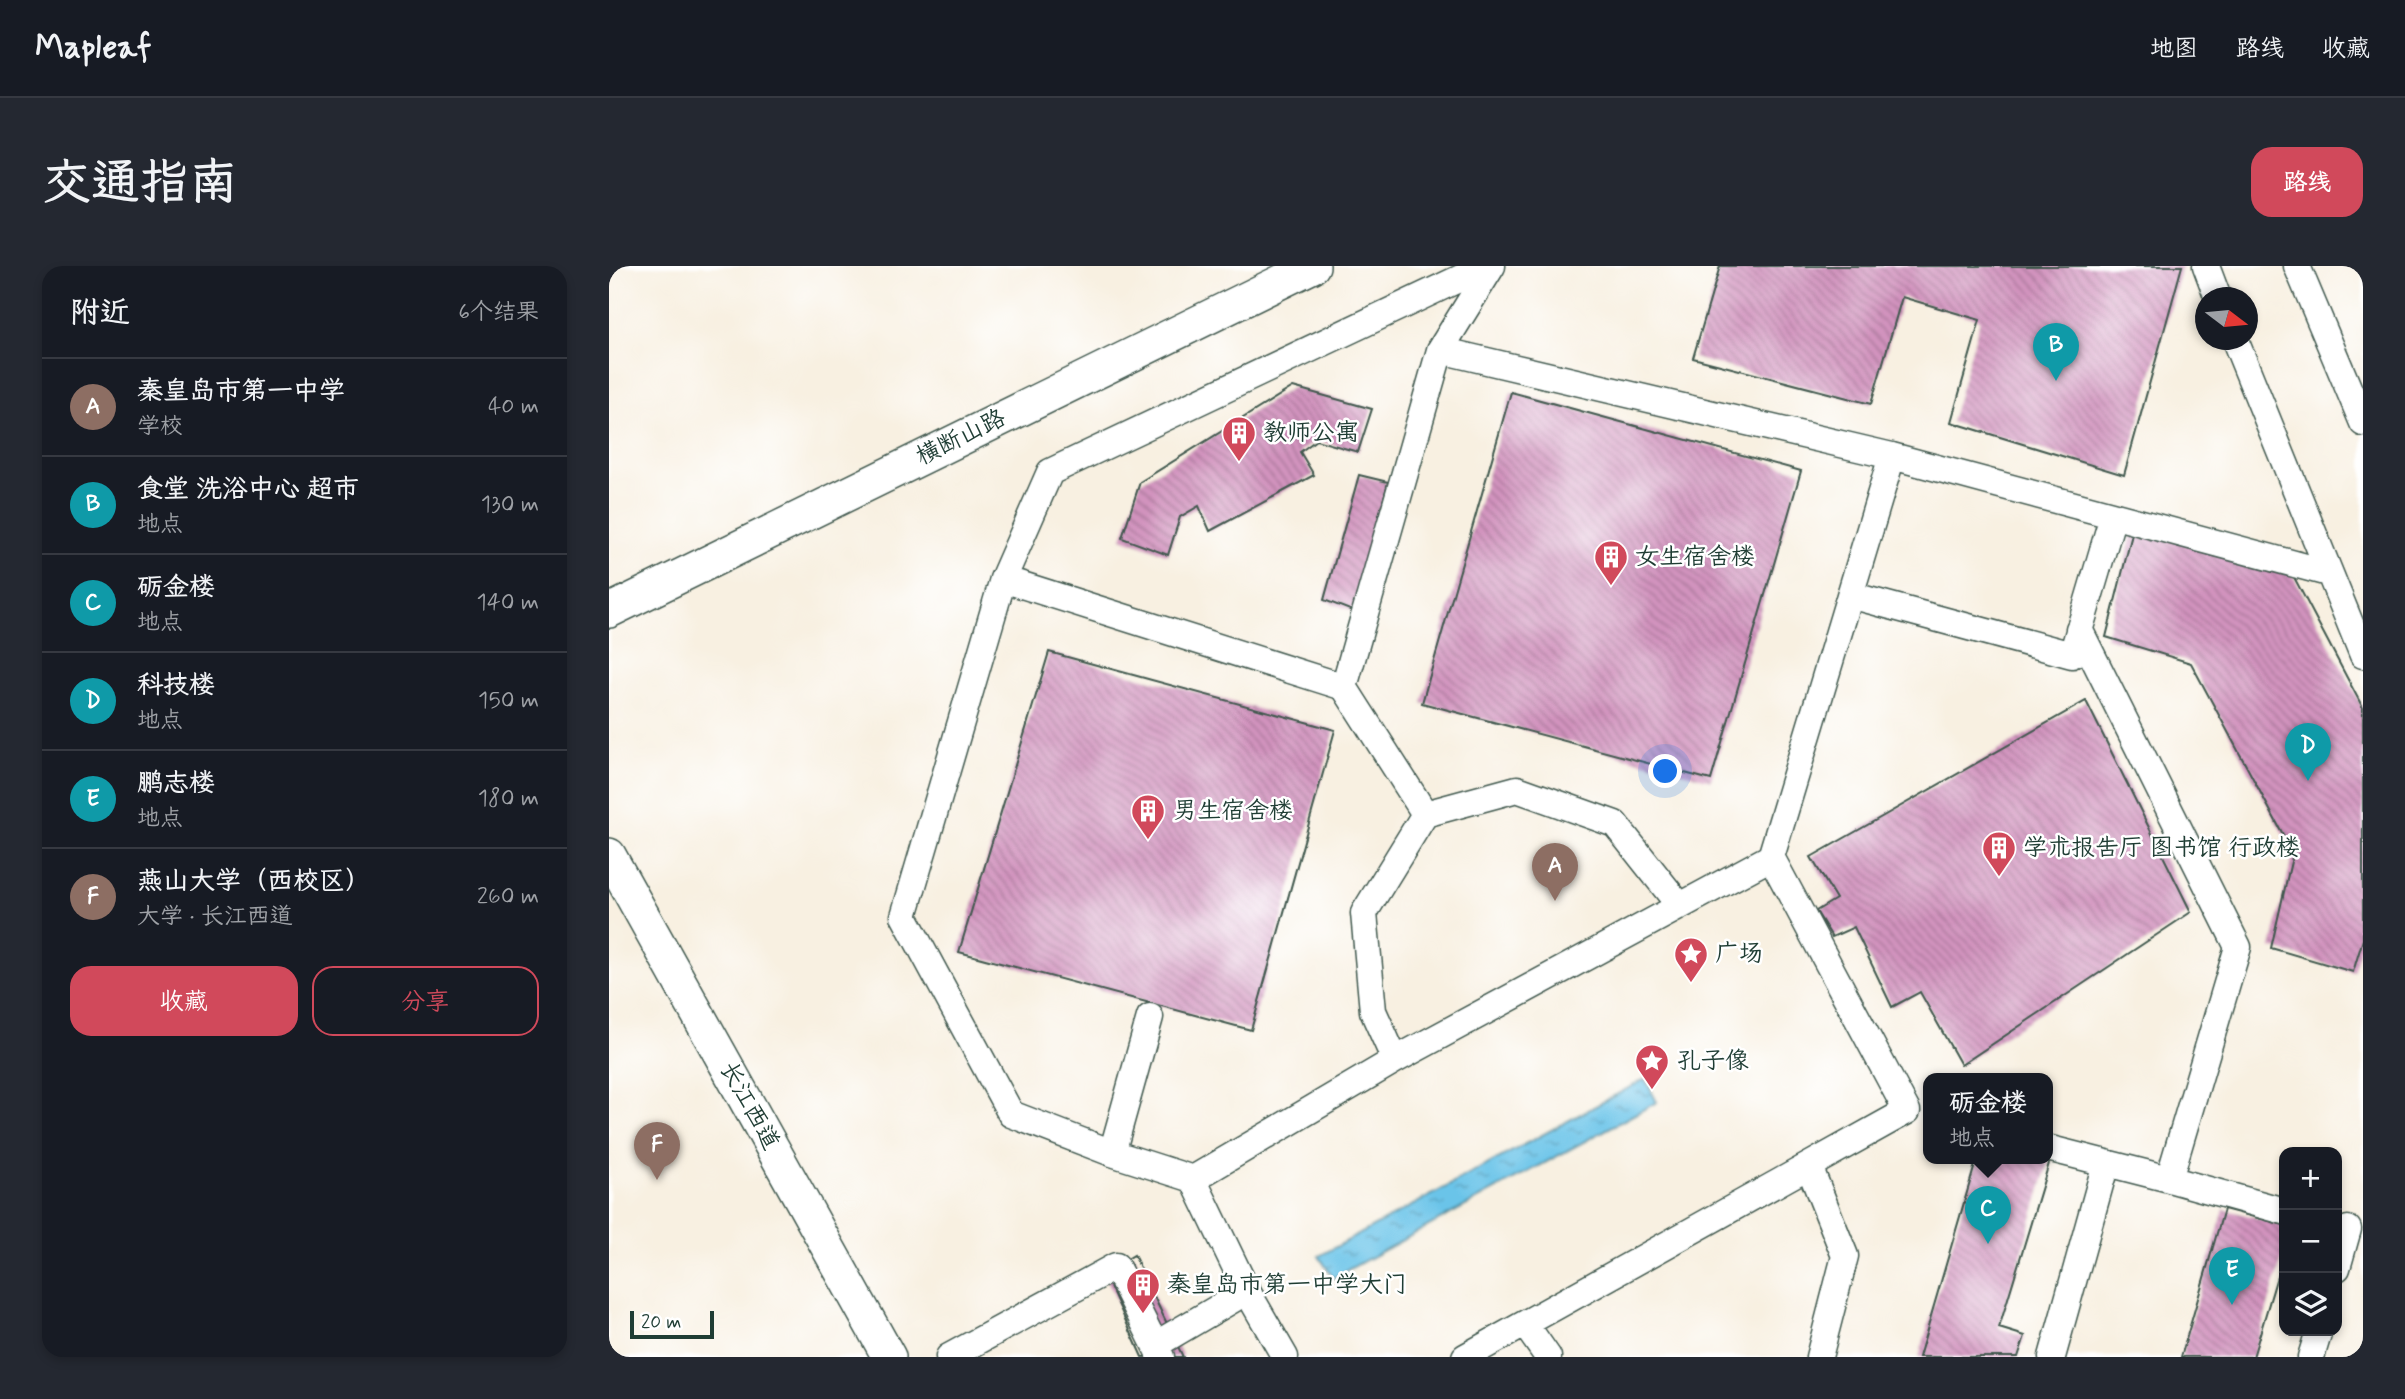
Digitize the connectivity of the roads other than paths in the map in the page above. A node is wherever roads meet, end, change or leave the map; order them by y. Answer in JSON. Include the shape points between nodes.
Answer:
{"nodes":[{"id":1,"x":1313,"y":266,"type":"edge"},
{"id":2,"x":1486,"y":266,"type":"edge"},
{"id":3,"x":1492,"y":266,"type":"edge"},
{"id":4,"x":2206,"y":266,"type":"edge"},
{"id":5,"x":2297,"y":266,"type":"edge"},
{"id":6,"x":2214,"y":287,"type":"edge"},
{"id":7,"x":1440,"y":350,"type":"junction"},
{"id":8,"x":2239,"y":350,"type":"edge"},
{"id":9,"x":2363,"y":423,"type":"edge"},
{"id":10,"x":1892,"y":456,"type":"junction"},
{"id":11,"x":2113,"y":516,"type":"junction"},
{"id":12,"x":2328,"y":573,"type":"junction"},
{"id":13,"x":1003,"y":579,"type":"junction"},
{"id":14,"x":1850,"y":596,"type":"junction"},
{"id":15,"x":609,"y":611,"type":"edge"},
{"id":16,"x":2080,"y":629,"type":"junction"},
{"id":17,"x":2363,"y":655,"type":"edge"},
{"id":18,"x":1343,"y":687,"type":"junction"},
{"id":19,"x":1425,"y":814,"type":"junction"},
{"id":20,"x":609,"y":855,"type":"edge"},
{"id":21,"x":1771,"y":857,"type":"junction"},
{"id":22,"x":1680,"y":906,"type":"junction"},
{"id":23,"x":1150,"y":1017,"type":"dead end"},
{"id":24,"x":1395,"y":1060,"type":"junction"},
{"id":25,"x":1918,"y":1114,"type":"edge"},
{"id":26,"x":2053,"y":1150,"type":"edge"},
{"id":27,"x":1112,"y":1153,"type":"junction"},
{"id":28,"x":2106,"y":1163,"type":"junction"},
{"id":29,"x":1809,"y":1166,"type":"junction"},
{"id":30,"x":1193,"y":1179,"type":"junction"},
{"id":31,"x":2169,"y":1180,"type":"junction"},
{"id":32,"x":2280,"y":1210,"type":"edge"},
{"id":33,"x":2349,"y":1229,"type":"edge"},
{"id":34,"x":2342,"y":1252,"type":"edge"},
{"id":35,"x":1247,"y":1291,"type":"junction"},
{"id":36,"x":1525,"y":1324,"type":"junction"},
{"id":37,"x":2317,"y":1336,"type":"edge"},
{"id":38,"x":1158,"y":1351,"type":"edge"},
{"id":39,"x":889,"y":1357,"type":"edge"},
{"id":40,"x":949,"y":1357,"type":"edge"},
{"id":41,"x":1285,"y":1357,"type":"edge"},
{"id":42,"x":1465,"y":1357,"type":"edge"},
{"id":43,"x":1548,"y":1357,"type":"edge"},
{"id":44,"x":1819,"y":1357,"type":"edge"},
{"id":45,"x":2052,"y":1357,"type":"edge"},
{"id":46,"x":2311,"y":1357,"type":"edge"}],
"edges":[{"from":1,"to":15,"type":"main road","name":"横断山路"},
{"from":2,"to":13,"type":"street","via":[[1050,472]]},
{"from":3,"to":7,"type":"street"},
{"from":4,"to":6,"type":"street"},
{"from":5,"to":9,"type":"street"},
{"from":7,"to":10,"type":"street"},
{"from":7,"to":18,"type":"street"},
{"from":8,"to":12,"type":"street"},
{"from":10,"to":11,"type":"street"},
{"from":10,"to":14,"type":"street"},
{"from":11,"to":12,"type":"street"},
{"from":11,"to":16,"type":"street"},
{"from":12,"to":17,"type":"street"},
{"from":13,"to":18,"type":"street"},
{"from":13,"to":27,"type":"street","via":[[904,916],[1011,1114]]},
{"from":14,"to":16,"type":"street","via":[[2072,655]]},
{"from":14,"to":21,"type":"street"},
{"from":16,"to":31,"type":"street","via":[[2238,947]]},
{"from":18,"to":19,"type":"street"},
{"from":19,"to":22,"type":"street","via":[[1517,789],[1542,797],[1615,824]]},
{"from":19,"to":24,"type":"street","via":[[1364,913],[1373,1011]]},
{"from":20,"to":39,"type":"main road","name":"长江西道"},
{"from":21,"to":22,"type":"street"},
{"from":21,"to":25,"type":"street"},
{"from":22,"to":24,"type":"street"},
{"from":23,"to":27,"type":"street"},
{"from":24,"to":30,"type":"street"},
{"from":25,"to":29,"type":"street"},
{"from":26,"to":28,"type":"street"},
{"from":27,"to":30,"type":"street"},
{"from":28,"to":31,"type":"street"},
{"from":28,"to":45,"type":"street"},
{"from":29,"to":36,"type":"street"},
{"from":29,"to":44,"type":"street","via":[[1845,1256]]},
{"from":30,"to":35,"type":"street"},
{"from":31,"to":32,"type":"street"},
{"from":33,"to":34,"type":"street"},
{"from":35,"to":38,"type":"street"},
{"from":35,"to":41,"type":"street"},
{"from":36,"to":42,"type":"street"},
{"from":36,"to":43,"type":"street"},
{"from":37,"to":46,"type":"street"},
{"from":38,"to":40,"type":"street","via":[[1117,1266]]}]}
